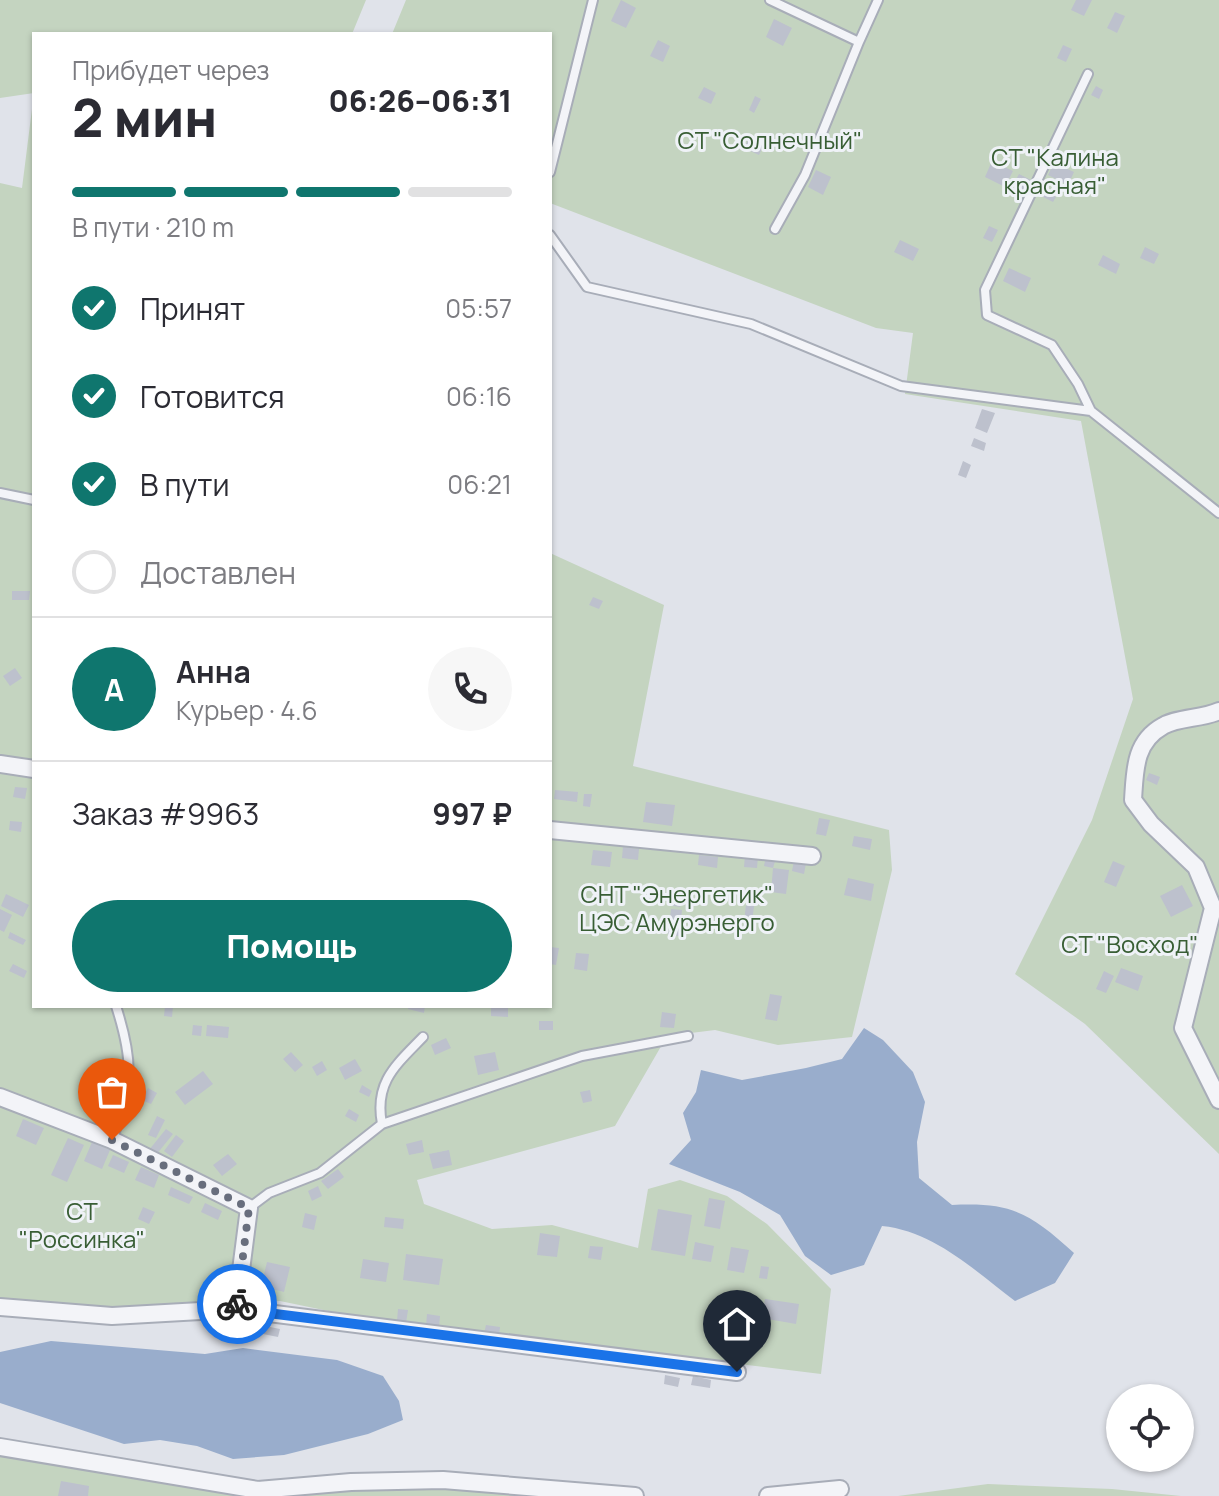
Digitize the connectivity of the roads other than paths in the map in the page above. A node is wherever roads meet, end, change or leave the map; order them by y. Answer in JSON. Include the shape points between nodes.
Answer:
{"nodes":[{"id":1,"x":593,"y":0,"type":"edge"},
{"id":2,"x":770,"y":0,"type":"edge"},
{"id":3,"x":878,"y":0,"type":"edge"},
{"id":4,"x":859,"y":42,"type":"junction"},
{"id":5,"x":1088,"y":74,"type":"dead end"},
{"id":6,"x":552,"y":164,"type":"edge"},
{"id":7,"x":775,"y":229,"type":"dead end"},
{"id":8,"x":552,"y":238,"type":"edge"},
{"id":9,"x":1091,"y":411,"type":"junction"},
{"id":10,"x":0,"y":493,"type":"edge"},
{"id":11,"x":32,"y":500,"type":"edge"},
{"id":12,"x":1219,"y":513,"type":"edge"},
{"id":13,"x":1219,"y":711,"type":"edge"},
{"id":14,"x":0,"y":764,"type":"edge"},
{"id":15,"x":32,"y":769,"type":"edge"},
{"id":16,"x":552,"y":830,"type":"edge"},
{"id":17,"x":812,"y":856,"type":"dead end"},
{"id":18,"x":117,"y":1008,"type":"edge"},
{"id":19,"x":688,"y":1036,"type":"dead end"},
{"id":20,"x":423,"y":1037,"type":"dead end"},
{"id":21,"x":0,"y":1097,"type":"edge"},
{"id":22,"x":1219,"y":1100,"type":"edge"},
{"id":23,"x":382,"y":1124,"type":"junction"},
{"id":24,"x":112,"y":1140,"type":"junction"},
{"id":25,"x":249,"y":1208,"type":"junction"},
{"id":26,"x":0,"y":1307,"type":"edge"},
{"id":27,"x":236,"y":1309,"type":"junction"},
{"id":28,"x":737,"y":1372,"type":"dead end"},
{"id":29,"x":0,"y":1447,"type":"edge"},
{"id":30,"x":840,"y":1489,"type":"dead end"},
{"id":31,"x":635,"y":1496,"type":"edge"},
{"id":32,"x":768,"y":1496,"type":"edge"}],
"edges":[{"from":1,"to":6,"type":"lane"},
{"from":2,"to":4,"type":"lane"},
{"from":3,"to":4,"type":"lane"},
{"from":4,"to":7,"type":"lane","via":[[805,175]]},
{"from":5,"to":9,"type":"lane","via":[[985,290],[987,315],[1052,345]]},
{"from":8,"to":9,"type":"lane","via":[[587,287],[751,324],[901,386]]},
{"from":9,"to":12,"type":"lane"},
{"from":10,"to":11,"type":"lane"},
{"from":13,"to":22,"type":"street","via":[[1163,725],[1137,753],[1133,800],[1196,867],[1213,908],[1183,1028]]},
{"from":14,"to":15,"type":"street"},
{"from":16,"to":17,"type":"street"},
{"from":18,"to":24,"type":"lane","via":[[128,1045],[128,1098]]},
{"from":19,"to":23,"type":"lane","via":[[582,1056]]},
{"from":20,"to":23,"type":"lane","via":[[393,1068],[377,1100]]},
{"from":21,"to":24,"type":"street"},
{"from":23,"to":25,"type":"lane","via":[[320,1173],[269,1193]]},
{"from":24,"to":25,"type":"street"},
{"from":25,"to":27,"type":"street"},
{"from":26,"to":27,"type":"street","via":[[112,1316]]},
{"from":27,"to":28,"type":"street"},
{"from":29,"to":31,"type":"street","via":[[258,1490],[443,1480]]},
{"from":30,"to":32,"type":"street"}]}
